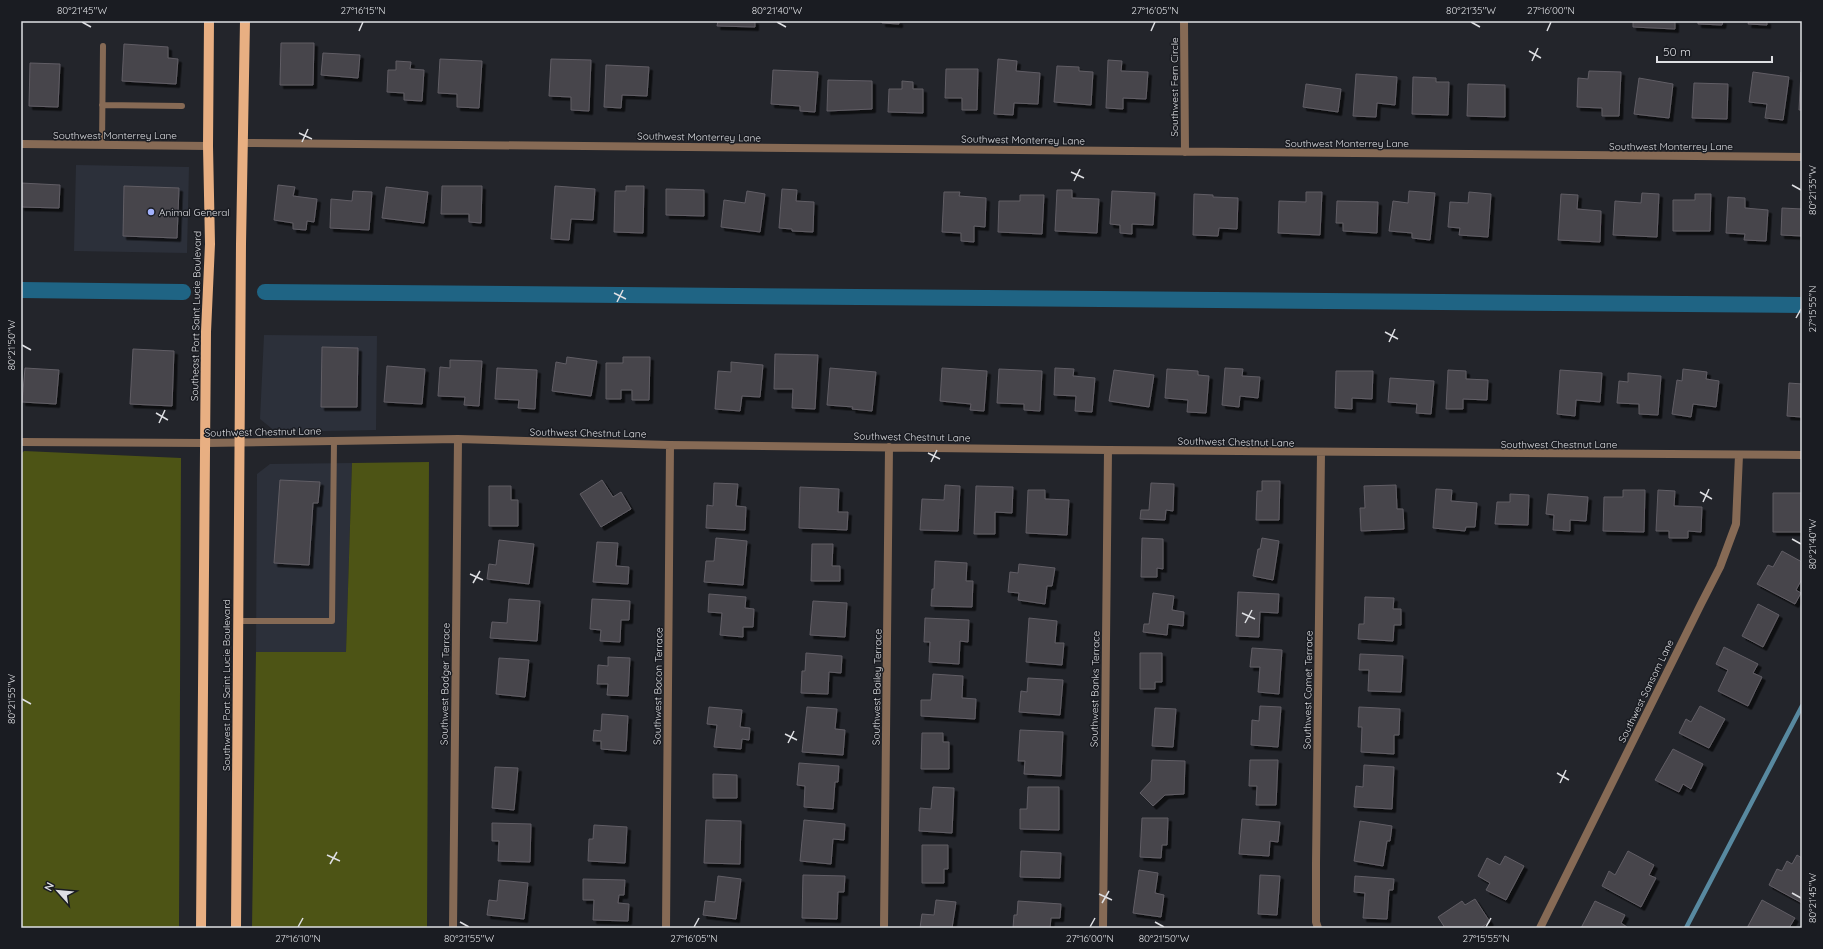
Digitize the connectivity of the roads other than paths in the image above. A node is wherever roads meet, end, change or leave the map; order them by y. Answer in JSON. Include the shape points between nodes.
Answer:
{"nodes":[{"id":1,"x":209,"y":21,"type":"edge"},
{"id":2,"x":245,"y":21,"type":"edge"},
{"id":3,"x":1184,"y":21,"type":"edge"},
{"id":4,"x":103,"y":46,"type":"dead end"},
{"id":5,"x":102,"y":105,"type":"junction"},
{"id":6,"x":182,"y":106,"type":"dead end"},
{"id":7,"x":244,"y":143,"type":"junction"},
{"id":8,"x":21,"y":144,"type":"edge"},
{"id":9,"x":102,"y":145,"type":"junction"},
{"id":10,"x":208,"y":146,"type":"junction"},
{"id":11,"x":1185,"y":152,"type":"junction"},
{"id":12,"x":1802,"y":157,"type":"edge"},
{"id":13,"x":458,"y":439,"type":"junction"},
{"id":14,"x":334,"y":441,"type":"junction"},
{"id":15,"x":21,"y":442,"type":"edge"},
{"id":16,"x":240,"y":442,"type":"junction"},
{"id":17,"x":206,"y":443,"type":"junction"},
{"id":18,"x":670,"y":445,"type":"junction"},
{"id":19,"x":889,"y":447,"type":"junction"},
{"id":20,"x":1108,"y":450,"type":"junction"},
{"id":21,"x":1321,"y":453,"type":"junction"},
{"id":22,"x":1739,"y":455,"type":"junction"},
{"id":23,"x":1802,"y":455,"type":"edge"},
{"id":24,"x":238,"y":621,"type":"junction"},
{"id":25,"x":201,"y":928,"type":"edge"},
{"id":26,"x":236,"y":928,"type":"edge"},
{"id":27,"x":452,"y":928,"type":"edge"},
{"id":28,"x":666,"y":928,"type":"edge"},
{"id":29,"x":884,"y":928,"type":"edge"},
{"id":30,"x":1103,"y":928,"type":"edge"},
{"id":31,"x":1318,"y":928,"type":"edge"},
{"id":32,"x":1540,"y":928,"type":"edge"}],
"edges":[{"from":1,"to":10,"type":"main road","name":"Southeast Port Saint Lucie Boulevard"},
{"from":2,"to":7,"type":"main road"},
{"from":3,"to":11,"type":"street","name":"Southwest Fern Circle"},
{"from":4,"to":5,"type":"lane"},
{"from":5,"to":6,"type":"lane"},
{"from":5,"to":9,"type":"lane"},
{"from":7,"to":11,"type":"street","name":"Southwest Monterrey Lane"},
{"from":7,"to":16,"type":"main road"},
{"from":8,"to":9,"type":"street","name":"Southwest Monterrey Lane"},
{"from":9,"to":10,"type":"street","name":"Southwest Monterrey Lane"},
{"from":10,"to":17,"type":"main road","name":"Southeast Port Saint Lucie Boulevard","via":[[210,244],[206,332]]},
{"from":11,"to":12,"type":"street","name":"Southwest Monterrey Lane"},
{"from":13,"to":14,"type":"street","name":"Southwest Chestnut Lane"},
{"from":13,"to":18,"type":"street","name":"Southwest Chestnut Lane"},
{"from":13,"to":27,"type":"street","name":"Southwest Badger Terrace"},
{"from":14,"to":16,"type":"street","name":"Southwest Chestnut Lane"},
{"from":14,"to":24,"type":"lane","via":[[332,621]]},
{"from":15,"to":17,"type":"street","name":"Southwest Chestnut Lane"},
{"from":16,"to":17,"type":"street","name":"Southwest Chestnut Lane"},
{"from":16,"to":24,"type":"main road","name":"Southwest Port Saint Lucie Boulevard"},
{"from":17,"to":25,"type":"main road"},
{"from":18,"to":19,"type":"street","name":"Southwest Chestnut Lane"},
{"from":18,"to":28,"type":"street","name":"Southwest Bacon Terrace"},
{"from":19,"to":20,"type":"street","name":"Southwest Chestnut Lane"},
{"from":19,"to":29,"type":"street","name":"Southwest Bailey Terrace"},
{"from":20,"to":21,"type":"street","name":"Southwest Chestnut Lane"},
{"from":20,"to":30,"type":"street","name":"Southwest Banks Terrace"},
{"from":21,"to":22,"type":"street","name":"Southwest Chestnut Lane"},
{"from":21,"to":31,"type":"street","name":"Southwest Comet Terrace","via":[[1316,863]]},
{"from":22,"to":23,"type":"street","name":"Southwest Chestnut Lane"},
{"from":22,"to":32,"type":"street","name":"Southwest Sansom Lane","via":[[1736,524],[1720,567]]},
{"from":24,"to":26,"type":"main road","name":"Southwest Port Saint Lucie Boulevard"}]}
